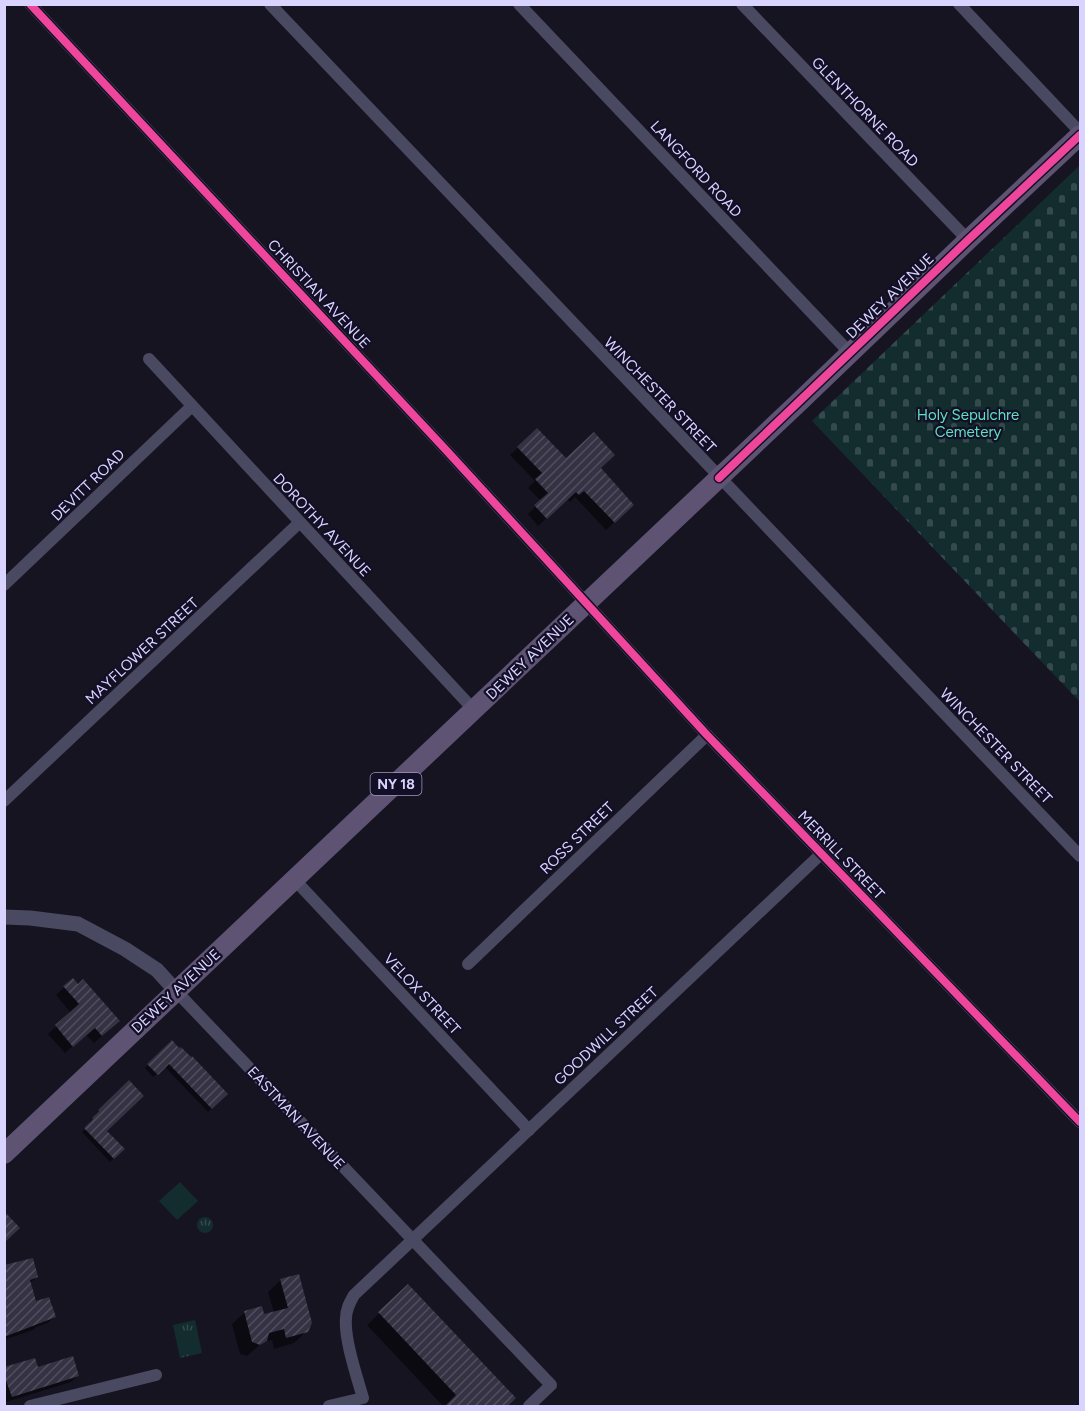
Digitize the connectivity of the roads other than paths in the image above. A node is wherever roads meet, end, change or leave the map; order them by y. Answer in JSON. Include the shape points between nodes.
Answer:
{"nodes":[{"id":1,"x":30,"y":4,"type":"edge"},
{"id":2,"x":270,"y":4,"type":"edge"},
{"id":3,"x":519,"y":4,"type":"edge"},
{"id":4,"x":742,"y":4,"type":"edge"},
{"id":5,"x":959,"y":4,"type":"edge"},
{"id":6,"x":1080,"y":134,"type":"edge"},
{"id":7,"x":968,"y":240,"type":"junction"},
{"id":8,"x":850,"y":353,"type":"junction"},
{"id":9,"x":149,"y":359,"type":"dead end"},
{"id":10,"x":192,"y":406,"type":"junction"},
{"id":11,"x":719,"y":478,"type":"junction"},
{"id":12,"x":299,"y":523,"type":"junction"},
{"id":13,"x":4,"y":585,"type":"edge"},
{"id":14,"x":586,"y":603,"type":"junction"},
{"id":15,"x":474,"y":710,"type":"junction"},
{"id":16,"x":707,"y":735,"type":"junction"},
{"id":17,"x":4,"y":801,"type":"edge"},
{"id":18,"x":821,"y":854,"type":"junction"},
{"id":19,"x":1080,"y":856,"type":"edge"},
{"id":20,"x":294,"y":879,"type":"junction"},
{"id":21,"x":4,"y":917,"type":"edge"},
{"id":22,"x":468,"y":964,"type":"dead end"},
{"id":23,"x":176,"y":991,"type":"junction"},
{"id":24,"x":1080,"y":1122,"type":"edge"},
{"id":25,"x":529,"y":1130,"type":"junction"},
{"id":26,"x":4,"y":1154,"type":"edge"},
{"id":27,"x":412,"y":1240,"type":"junction"},
{"id":28,"x":156,"y":1375,"type":"dead end"},
{"id":29,"x":30,"y":1407,"type":"edge"},
{"id":30,"x":329,"y":1407,"type":"edge"},
{"id":31,"x":529,"y":1407,"type":"edge"}],
"edges":[{"from":1,"to":14,"type":"street","name":"CHRISTIAN AVENUE"},
{"from":2,"to":11,"type":"street","name":"WINCHESTER STREET"},
{"from":3,"to":8,"type":"street","name":"LANGFORD ROAD"},
{"from":4,"to":7,"type":"street","name":"GLENTHORNE ROAD"},
{"from":5,"to":6,"type":"street"},
{"from":6,"to":7,"type":"main road","name":"DEWEY AVENUE","number":"NY 18"},
{"from":7,"to":8,"type":"main road","name":"DEWEY AVENUE","number":"NY 18"},
{"from":8,"to":11,"type":"main road","name":"DEWEY AVENUE","number":"NY 18"},
{"from":9,"to":10,"type":"street","name":"DOROTHY AVENUE"},
{"from":10,"to":12,"type":"street","name":"DOROTHY AVENUE"},
{"from":10,"to":13,"type":"street","name":"DEVITT ROAD"},
{"from":11,"to":14,"type":"main road","name":"DEWEY AVENUE","number":"NY 18"},
{"from":11,"to":19,"type":"street","name":"WINCHESTER STREET"},
{"from":12,"to":15,"type":"street","name":"DOROTHY AVENUE"},
{"from":12,"to":17,"type":"street","name":"MAYFLOWER STREET"},
{"from":14,"to":15,"type":"main road","name":"DEWEY AVENUE","number":"NY 18"},
{"from":14,"to":16,"type":"street","name":"MERRILL STREET"},
{"from":15,"to":20,"type":"main road","name":"DEWEY AVENUE","number":"NY 18"},
{"from":16,"to":18,"type":"street","name":"MERRILL STREET"},
{"from":16,"to":22,"type":"street","name":"ROSS STREET"},
{"from":18,"to":24,"type":"street","name":"MERRILL STREET"},
{"from":18,"to":25,"type":"street","name":"GOODWILL STREET"},
{"from":20,"to":23,"type":"main road","name":"DEWEY AVENUE","number":"NY 18"},
{"from":20,"to":25,"type":"street","name":"VELOX STREET"},
{"from":21,"to":23,"type":"street","name":"EASTMAN AVENUE","via":[[78,924],[157,970]]},
{"from":23,"to":26,"type":"main road","name":"DEWEY AVENUE","number":"NY 18"},
{"from":23,"to":27,"type":"street","name":"EASTMAN AVENUE"},
{"from":25,"to":27,"type":"street","name":"GOODWILL STREET"},
{"from":27,"to":30,"type":"street","name":"GOODWILL STREET","via":[[354,1295],[348,1306],[347,1332],[363,1398]]},
{"from":27,"to":31,"type":"street","name":"EASTMAN AVENUE","via":[[551,1385]]},
{"from":28,"to":29,"type":"street"}]}
